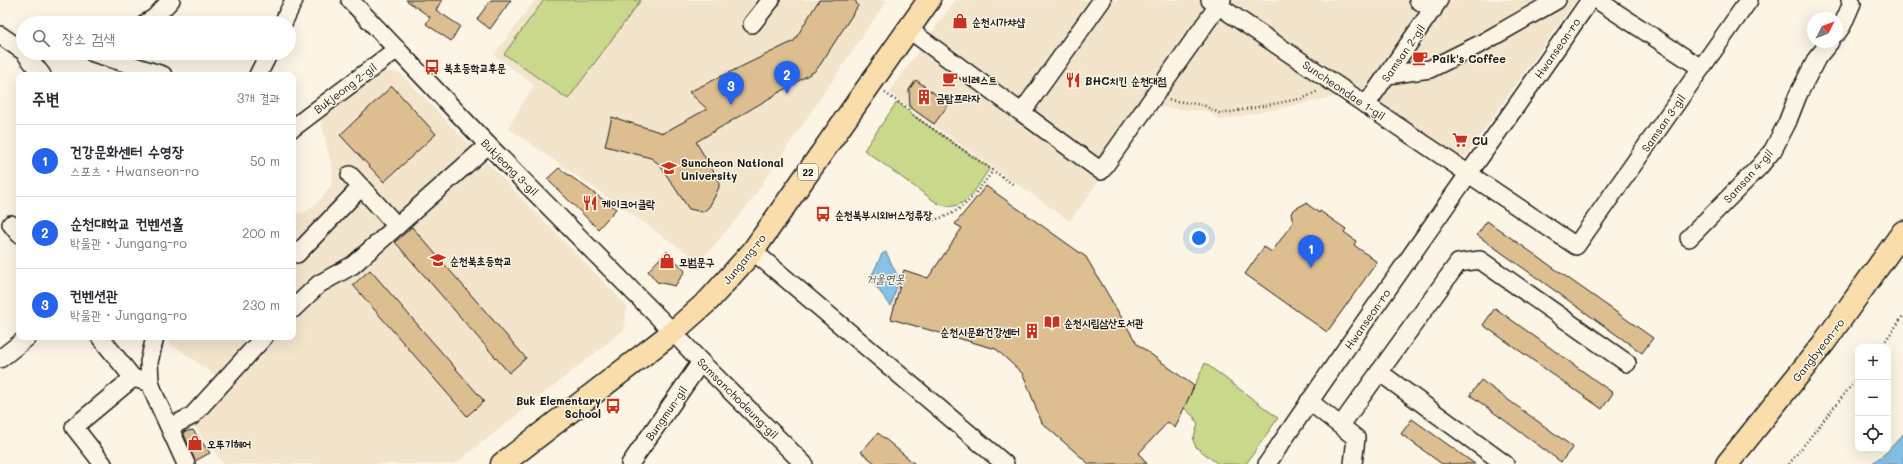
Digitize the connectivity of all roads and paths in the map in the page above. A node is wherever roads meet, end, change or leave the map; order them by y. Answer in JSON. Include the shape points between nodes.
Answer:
{"nodes":[{"id":1,"x":170,"y":0,"type":"edge"},
{"id":2,"x":294,"y":0,"type":"edge"},
{"id":3,"x":350,"y":0,"type":"edge"},
{"id":4,"x":771,"y":0,"type":"edge"},
{"id":5,"x":928,"y":0,"type":"edge"},
{"id":6,"x":1102,"y":0,"type":"edge"},
{"id":7,"x":1418,"y":0,"type":"edge"},
{"id":8,"x":1557,"y":0,"type":"edge"},
{"id":9,"x":1590,"y":0,"type":"edge"},
{"id":10,"x":1597,"y":0,"type":"edge"},
{"id":11,"x":1749,"y":0,"type":"edge"},
{"id":12,"x":1850,"y":0,"type":"edge"},
{"id":13,"x":1217,"y":2,"type":"edge"},
{"id":14,"x":1436,"y":5,"type":"edge"},
{"id":15,"x":156,"y":16,"type":"edge"},
{"id":16,"x":286,"y":16,"type":"edge"},
{"id":17,"x":752,"y":24,"type":"dead end"},
{"id":18,"x":1843,"y":24,"type":"edge"},
{"id":19,"x":908,"y":29,"type":"junction"},
{"id":20,"x":0,"y":35,"type":"edge"},
{"id":21,"x":16,"y":46,"type":"edge"},
{"id":22,"x":397,"y":48,"type":"junction"},
{"id":23,"x":1825,"y":48,"type":"edge"},
{"id":24,"x":30,"y":60,"type":"edge"},
{"id":25,"x":119,"y":60,"type":"edge"},
{"id":26,"x":266,"y":60,"type":"edge"},
{"id":27,"x":1701,"y":68,"type":"junction"},
{"id":28,"x":40,"y":72,"type":"edge"},
{"id":29,"x":154,"y":72,"type":"edge"},
{"id":30,"x":260,"y":72,"type":"edge"},
{"id":31,"x":1388,"y":75,"type":"junction"},
{"id":32,"x":870,"y":82,"type":"junction"},
{"id":33,"x":1332,"y":82,"type":"junction"},
{"id":34,"x":1156,"y":94,"type":"junction"},
{"id":35,"x":1366,"y":105,"type":"junction"},
{"id":36,"x":1022,"y":112,"type":"junction"},
{"id":37,"x":296,"y":126,"type":"edge"},
{"id":38,"x":488,"y":145,"type":"junction"},
{"id":39,"x":993,"y":171,"type":"junction"},
{"id":40,"x":1469,"y":174,"type":"junction"},
{"id":41,"x":350,"y":175,"type":"dead end"},
{"id":42,"x":1014,"y":185,"type":"dead end"},
{"id":43,"x":361,"y":187,"type":"junction"},
{"id":44,"x":933,"y":220,"type":"dead end"},
{"id":45,"x":397,"y":226,"type":"junction"},
{"id":46,"x":1903,"y":232,"type":"edge"},
{"id":47,"x":1689,"y":238,"type":"dead end"},
{"id":48,"x":753,"y":251,"type":"junction"},
{"id":49,"x":297,"y":254,"type":"dead end"},
{"id":50,"x":296,"y":306,"type":"edge"},
{"id":51,"x":1903,"y":316,"type":"edge"},
{"id":52,"x":673,"y":332,"type":"junction"},
{"id":53,"x":24,"y":340,"type":"edge"},
{"id":54,"x":102,"y":340,"type":"edge"},
{"id":55,"x":154,"y":340,"type":"edge"},
{"id":56,"x":261,"y":340,"type":"edge"},
{"id":57,"x":1884,"y":344,"type":"edge"},
{"id":58,"x":0,"y":359,"type":"edge"},
{"id":59,"x":701,"y":362,"type":"junction"},
{"id":60,"x":1627,"y":363,"type":"dead end"},
{"id":61,"x":1379,"y":372,"type":"junction"},
{"id":62,"x":133,"y":378,"type":"junction"},
{"id":63,"x":1856,"y":380,"type":"edge"},
{"id":64,"x":150,"y":382,"type":"junction"},
{"id":65,"x":1309,"y":401,"type":"junction"},
{"id":66,"x":1341,"y":426,"type":"junction"},
{"id":67,"x":170,"y":427,"type":"junction"},
{"id":68,"x":103,"y":464,"type":"edge"},
{"id":69,"x":186,"y":464,"type":"edge"},
{"id":70,"x":502,"y":464,"type":"edge"},
{"id":71,"x":630,"y":464,"type":"edge"},
{"id":72,"x":804,"y":464,"type":"edge"},
{"id":73,"x":1005,"y":464,"type":"edge"},
{"id":74,"x":1266,"y":464,"type":"edge"},
{"id":75,"x":1353,"y":464,"type":"edge"},
{"id":76,"x":1505,"y":464,"type":"edge"},
{"id":77,"x":1727,"y":464,"type":"edge"},
{"id":78,"x":1789,"y":464,"type":"edge"}],
"edges":[{"from":1,"to":15,"type":"street"},
{"from":2,"to":16,"type":"street"},
{"from":3,"to":22,"type":"street","name":"Bukjeong 3-gil"},
{"from":4,"to":17,"type":"street"},
{"from":5,"to":19,"type":"main road","name":"Jungang-ro","number":"22"},
{"from":6,"to":36,"type":"street"},
{"from":7,"to":14,"type":"street"},
{"from":8,"to":31,"type":"street","via":[[1430,69]]},
{"from":9,"to":40,"type":"street","name":"Hwanseon-ro"},
{"from":10,"to":27,"type":"street"},
{"from":11,"to":27,"type":"street","name":"Samsan 3-gil"},
{"from":12,"to":18,"type":"street","via":[[1852,3]]},
{"from":13,"to":33,"type":"street","name":"Suncheondae 1-gil"},
{"from":13,"to":34,"type":"street","name":"Suncheondae 1-gil"},
{"from":14,"to":31,"type":"street","name":"Samsan 2-gil"},
{"from":19,"to":32,"type":"main road","name":"Jungang-ro","number":"22"},
{"from":19,"to":36,"type":"street","name":"Suncheondae 1-gil"},
{"from":20,"to":21,"type":"street"},
{"from":22,"to":37,"type":"street","name":"Bukjeong 2-gil"},
{"from":22,"to":38,"type":"street","name":"Bukjeong 3-gil"},
{"from":23,"to":47,"type":"street","name":"Samsan 4-gil","via":[[1817,58],[1772,150],[1760,166]]},
{"from":24,"to":28,"type":"street"},
{"from":25,"to":29,"type":"street"},
{"from":26,"to":30,"type":"street"},
{"from":27,"to":40,"type":"street","name":"Samsan 3-gil","via":[[1576,246]]},
{"from":31,"to":35,"type":"street","name":"Samsan 2-gil"},
{"from":32,"to":39,"type":"path"},
{"from":32,"to":48,"type":"main road","name":"Jungang-ro","number":"22"},
{"from":33,"to":34,"type":"path","via":[[1304,98],[1221,114],[1203,105],[1171,101]]},
{"from":33,"to":35,"type":"street","name":"Suncheondae 1-gil"},
{"from":34,"to":36,"type":"street","name":"Suncheondae 1-gil","via":[[1101,171]]},
{"from":35,"to":40,"type":"street","name":"Suncheondae 1-gil"},
{"from":38,"to":45,"type":"street"},
{"from":38,"to":52,"type":"street","name":"Bukjeong 3-gil"},
{"from":39,"to":42,"type":"path"},
{"from":39,"to":44,"type":"path","via":[[964,207],[948,217]]},
{"from":40,"to":65,"type":"street","name":"Hwanseon-ro"},
{"from":41,"to":43,"type":"street"},
{"from":43,"to":45,"type":"street"},
{"from":43,"to":49,"type":"street"},
{"from":45,"to":50,"type":"street","via":[[353,265],[319,284]]},
{"from":46,"to":77,"type":"main road","name":"Gangbyeon-ro","via":[[1823,344]]},
{"from":48,"to":52,"type":"main road","name":"Jungang-ro","number":"22","via":[[709,300]]},
{"from":48,"to":73,"type":"street"},
{"from":51,"to":57,"type":"path"},
{"from":52,"to":59,"type":"street","name":"Samsanchodeung-gil"},
{"from":52,"to":70,"type":"main road","name":"Jungang-ro","number":"22"},
{"from":53,"to":58,"type":"street"},
{"from":54,"to":62,"type":"street"},
{"from":55,"to":64,"type":"street","via":[[149,362]]},
{"from":56,"to":67,"type":"street","via":[[192,416]]},
{"from":59,"to":71,"type":"street","name":"Bungmun-gil"},
{"from":59,"to":72,"type":"street","name":"Samsanchodeung-gil"},
{"from":60,"to":61,"type":"street","via":[[1480,260],[1458,263]]},
{"from":61,"to":66,"type":"street"},
{"from":61,"to":76,"type":"street"},
{"from":62,"to":64,"type":"street"},
{"from":62,"to":68,"type":"street","via":[[74,427]]},
{"from":63,"to":78,"type":"path"},
{"from":64,"to":67,"type":"street"},
{"from":65,"to":66,"type":"street"},
{"from":65,"to":74,"type":"street","name":"Hwanseon-ro"},
{"from":66,"to":75,"type":"street","via":[[1356,438]]},
{"from":67,"to":69,"type":"street"}]}
